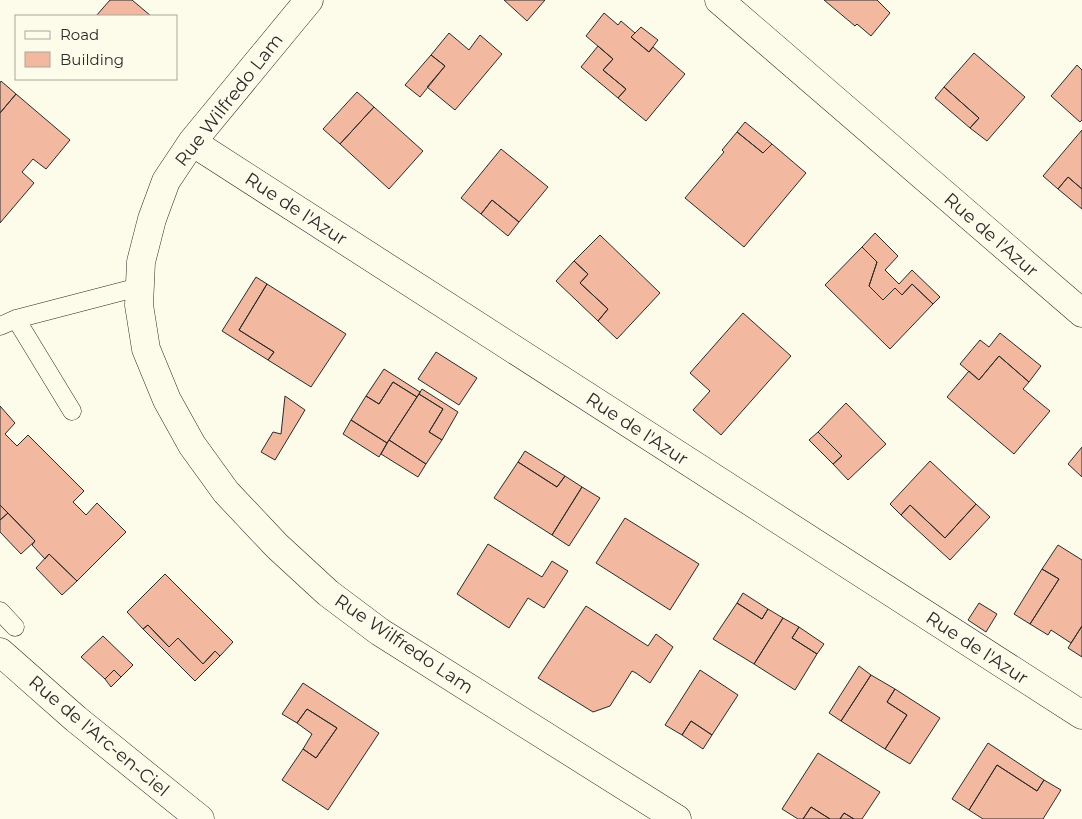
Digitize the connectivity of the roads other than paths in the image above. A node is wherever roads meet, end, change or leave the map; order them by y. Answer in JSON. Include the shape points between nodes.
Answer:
{"nodes":[{"id":1,"x":309,"y":0,"type":"edge"},
{"id":2,"x":719,"y":0,"type":"edge"},
{"id":3,"x":192,"y":142,"type":"junction"},
{"id":4,"x":139,"y":287,"type":"junction"},
{"id":5,"x":1082,"y":313,"type":"edge"},
{"id":6,"x":8,"y":322,"type":"edge"},
{"id":7,"x":72,"y":411,"type":"dead end"},
{"id":8,"x":0,"y":610,"type":"edge"},
{"id":9,"x":16,"y":627,"type":"dead end"},
{"id":10,"x":0,"y":652,"type":"edge"},
{"id":11,"x":1082,"y":715,"type":"edge"},
{"id":12,"x":197,"y":818,"type":"edge"},
{"id":13,"x":677,"y":819,"type":"edge"}],
"edges":[{"from":1,"to":3,"type":"street","name":"Rue Wilfredo Lam"},
{"from":2,"to":5,"type":"street","name":"Rue de l'Azur"},
{"from":3,"to":4,"type":"street","name":"Rue Wilfredo Lam","via":[[166,181],[152,219],[141,262]]},
{"from":3,"to":11,"type":"street","name":"Rue de l'Azur"},
{"from":4,"to":6,"type":"lane"},
{"from":4,"to":13,"type":"street","name":"Rue Wilfredo Lam","via":[[146,349],[167,400],[192,445],[226,492],[277,546],[328,594],[380,632]]},
{"from":6,"to":7,"type":"lane"},
{"from":8,"to":9,"type":"lane"},
{"from":10,"to":12,"type":"street","name":"Rue de l'Arc-en-Ciel"}]}
